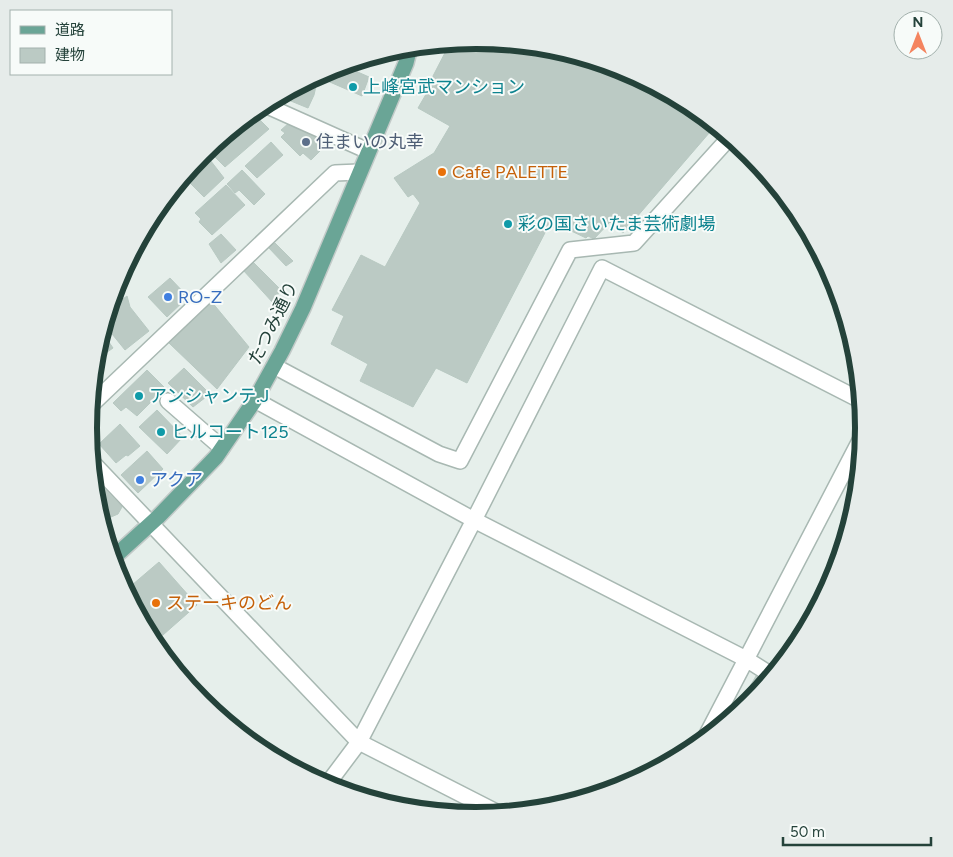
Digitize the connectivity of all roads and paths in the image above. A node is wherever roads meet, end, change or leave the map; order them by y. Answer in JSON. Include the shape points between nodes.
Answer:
{"nodes":[{"id":1,"x":413,"y":54,"type":"edge"},
{"id":2,"x":408,"y":55,"type":"edge"},
{"id":3,"x":406,"y":63,"type":"junction"},
{"id":4,"x":273,"y":109,"type":"edge"},
{"id":5,"x":725,"y":141,"type":"edge"},
{"id":6,"x":368,"y":151,"type":"junction"},
{"id":7,"x":359,"y":172,"type":"junction"},
{"id":8,"x":274,"y":366,"type":"junction"},
{"id":9,"x":854,"y":397,"type":"edge"},
{"id":10,"x":98,"y":398,"type":"edge"},
{"id":11,"x":255,"y":400,"type":"junction"},
{"id":12,"x":168,"y":401,"type":"dead end"},
{"id":13,"x":222,"y":448,"type":"junction"},
{"id":14,"x":855,"y":450,"type":"edge"},
{"id":15,"x":99,"y":470,"type":"edge"},
{"id":16,"x":474,"y":520,"type":"junction"},
{"id":17,"x":150,"y":523,"type":"junction"},
{"id":18,"x":118,"y":554,"type":"edge"},
{"id":19,"x":746,"y":659,"type":"junction"},
{"id":20,"x":768,"y":672,"type":"edge"},
{"id":21,"x":710,"y":728,"type":"edge"},
{"id":22,"x":359,"y":742,"type":"junction"},
{"id":23,"x":331,"y":779,"type":"edge"},
{"id":24,"x":489,"y":807,"type":"edge"}],
"edges":[{"from":1,"to":3,"type":"main road","name":"たつみ通り"},
{"from":2,"to":3,"type":"main road","name":"たつみ通り"},
{"from":3,"to":6,"type":"main road","name":"たつみ通り"},
{"from":4,"to":6,"type":"street"},
{"from":5,"to":8,"type":"street","via":[[634,242],[570,250],[460,461],[440,454]]},
{"from":6,"to":7,"type":"main road","name":"たつみ通り"},
{"from":7,"to":8,"type":"main road","name":"たつみ通り","via":[[303,308]]},
{"from":7,"to":10,"type":"street","via":[[335,173]]},
{"from":8,"to":11,"type":"main road","name":"たつみ通り"},
{"from":9,"to":16,"type":"street","via":[[602,268]]},
{"from":11,"to":13,"type":"main road","name":"たつみ通り"},
{"from":11,"to":16,"type":"street"},
{"from":12,"to":13,"type":"street"},
{"from":13,"to":17,"type":"main road","name":"たつみ通り"},
{"from":14,"to":19,"type":"street"},
{"from":15,"to":17,"type":"street"},
{"from":16,"to":19,"type":"street"},
{"from":16,"to":22,"type":"street"},
{"from":17,"to":18,"type":"main road","name":"たつみ通り"},
{"from":17,"to":22,"type":"street"},
{"from":19,"to":20,"type":"street"},
{"from":19,"to":21,"type":"street"},
{"from":22,"to":23,"type":"street"},
{"from":22,"to":24,"type":"street"}]}
